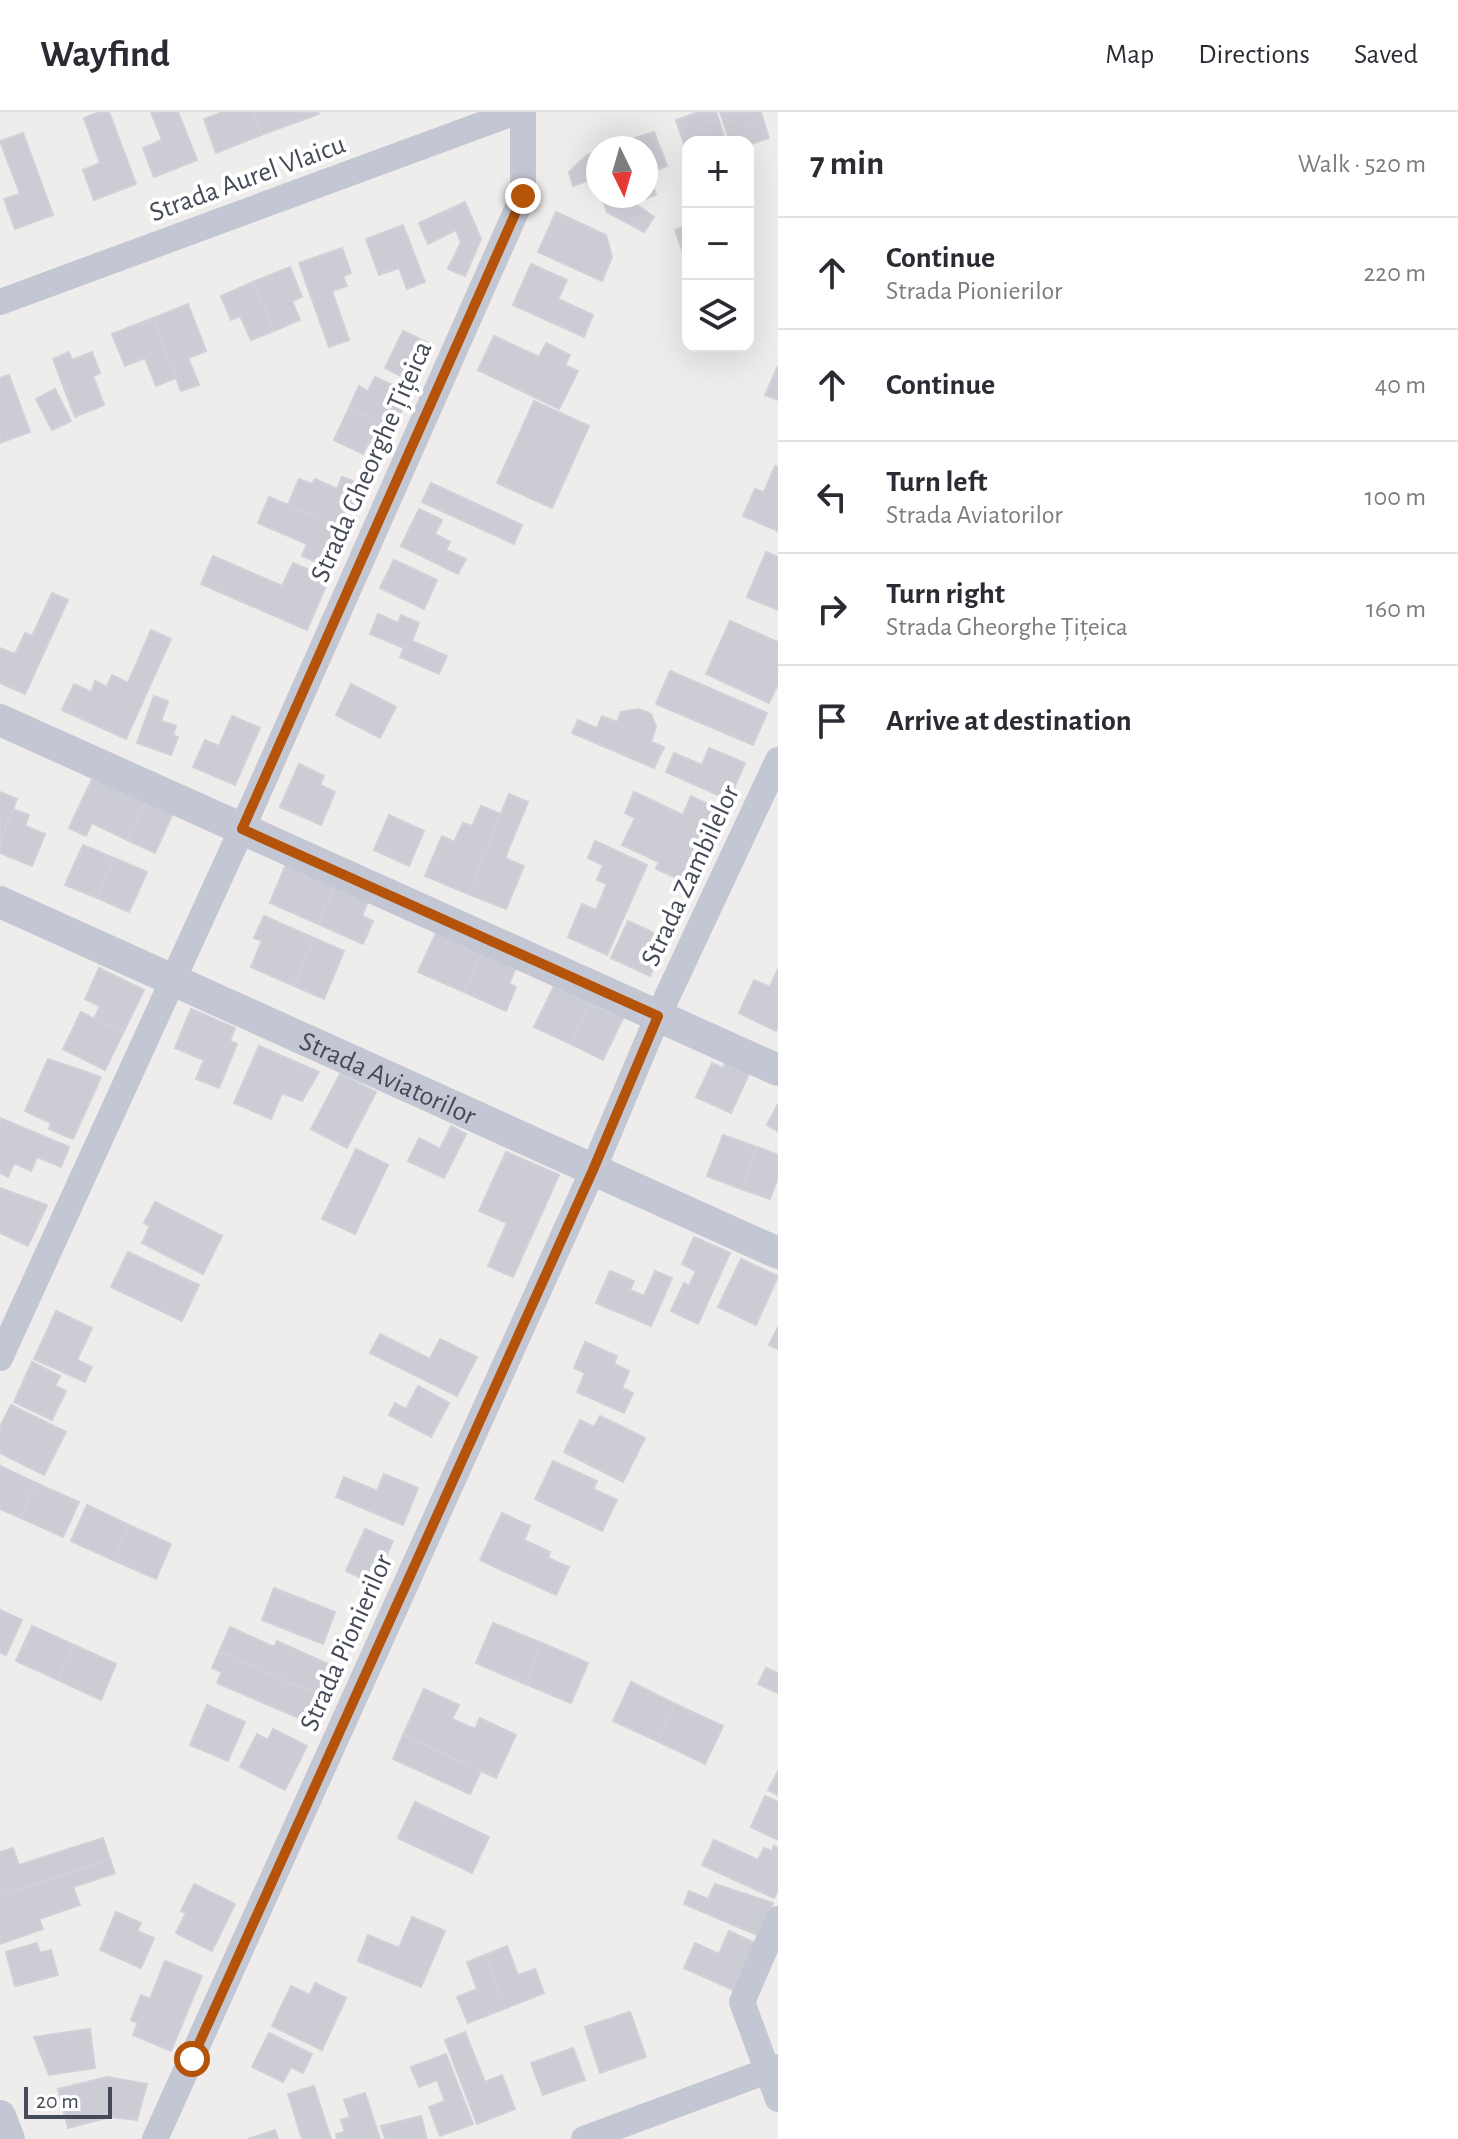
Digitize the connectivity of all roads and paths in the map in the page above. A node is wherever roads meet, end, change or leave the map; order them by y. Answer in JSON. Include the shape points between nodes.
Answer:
{"nodes":[{"id":1,"x":516,"y":112,"type":"edge"},
{"id":2,"x":523,"y":112,"type":"edge"},
{"id":3,"x":0,"y":302,"type":"edge"},
{"id":4,"x":0,"y":720,"type":"edge"},
{"id":5,"x":778,"y":760,"type":"edge"},
{"id":6,"x":242,"y":829,"type":"junction"},
{"id":7,"x":0,"y":902,"type":"edge"},
{"id":8,"x":170,"y":981,"type":"junction"},
{"id":9,"x":658,"y":1016,"type":"junction"},
{"id":10,"x":778,"y":1070,"type":"edge"},
{"id":11,"x":593,"y":1170,"type":"junction"},
{"id":12,"x":778,"y":1253,"type":"edge"},
{"id":13,"x":0,"y":1358,"type":"edge"},
{"id":14,"x":778,"y":1919,"type":"edge"},
{"id":15,"x":773,"y":2069,"type":"edge"},
{"id":16,"x":778,"y":2099,"type":"edge"},
{"id":17,"x":0,"y":2116,"type":"edge"},
{"id":18,"x":9,"y":2139,"type":"edge"},
{"id":19,"x":155,"y":2139,"type":"edge"},
{"id":20,"x":584,"y":2139,"type":"edge"}],
"edges":[{"from":1,"to":3,"type":"street","name":"Strada Aurel Vlaicu"},
{"from":2,"to":6,"type":"street","name":"Strada Gheorghe Țițeica","via":[[523,196]]},
{"from":4,"to":6,"type":"street"},
{"from":5,"to":9,"type":"street","name":"Strada Zambilelor"},
{"from":6,"to":8,"type":"street","name":"Strada Gheorghe Țițeica"},
{"from":6,"to":9,"type":"street"},
{"from":7,"to":8,"type":"street","name":"Strada Aviatorilor"},
{"from":8,"to":11,"type":"street","name":"Strada Aviatorilor"},
{"from":8,"to":13,"type":"street","name":"Strada Gheorghe Țițeica"},
{"from":9,"to":10,"type":"street"},
{"from":9,"to":11,"type":"street","name":"Strada Zambilelor"},
{"from":11,"to":12,"type":"street","name":"Strada Aviatorilor"},
{"from":11,"to":19,"type":"street","name":"Strada Pionierilor"},
{"from":14,"to":15,"type":"street","via":[[742,2002]]},
{"from":15,"to":16,"type":"street"},
{"from":15,"to":20,"type":"street"},
{"from":17,"to":18,"type":"street"}]}
